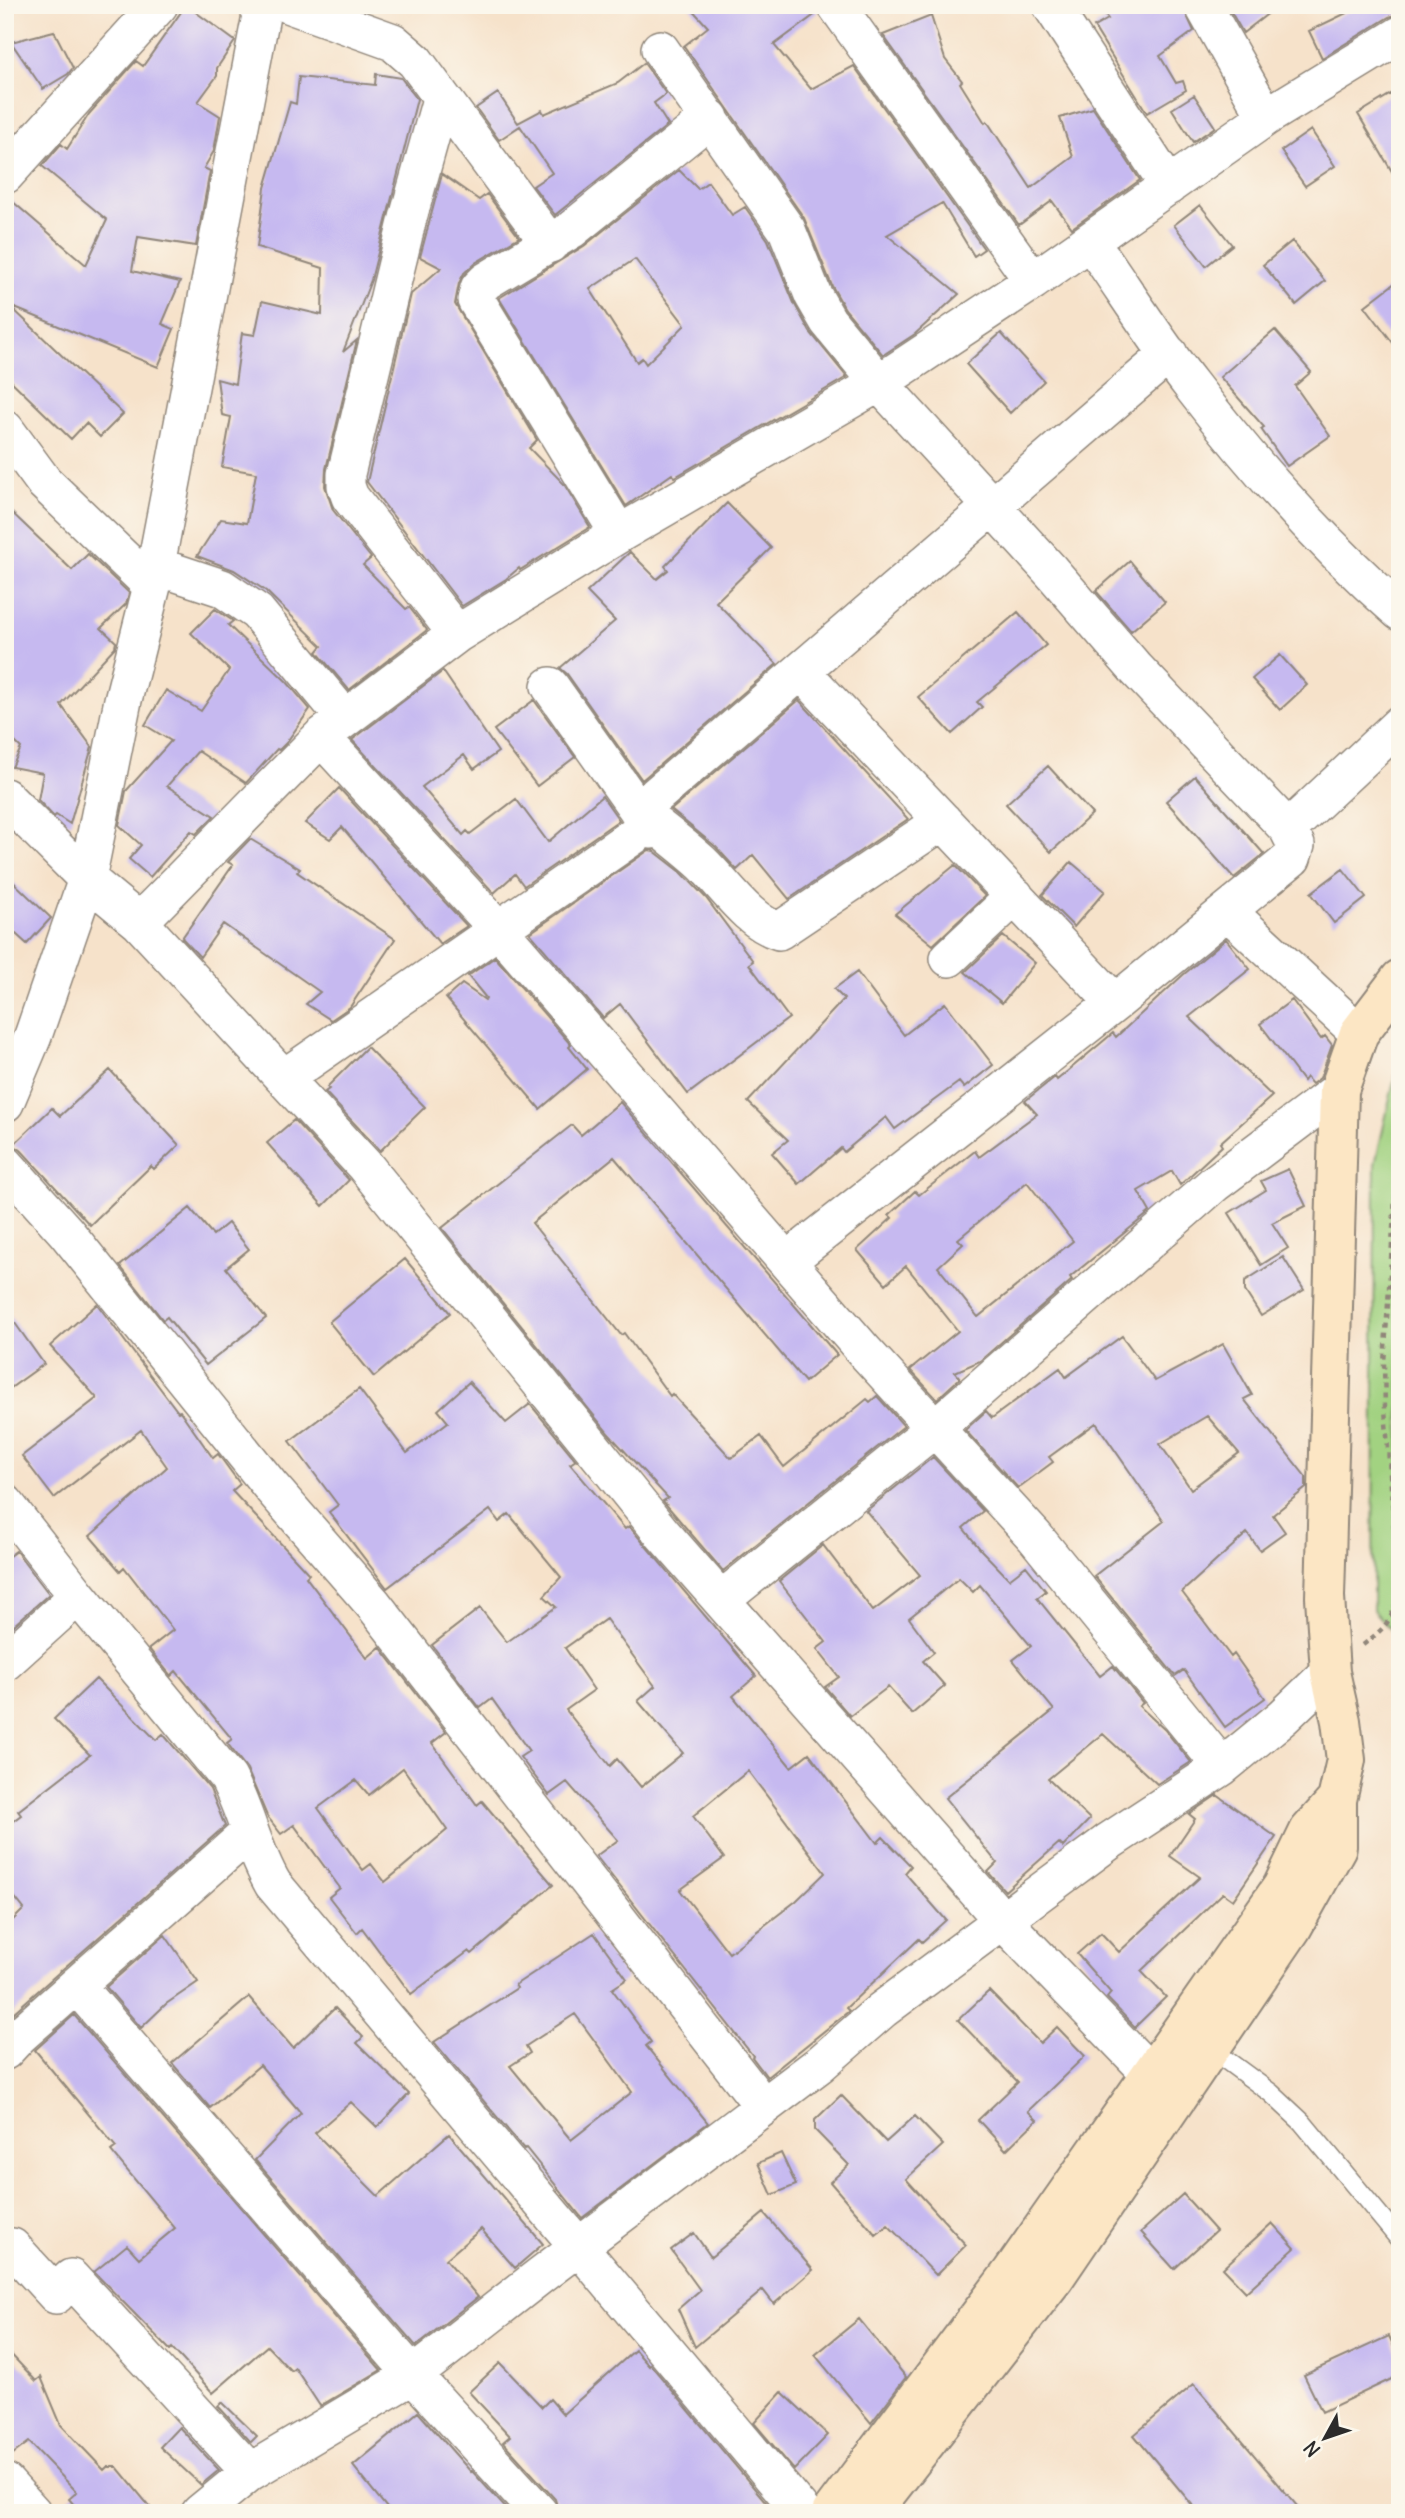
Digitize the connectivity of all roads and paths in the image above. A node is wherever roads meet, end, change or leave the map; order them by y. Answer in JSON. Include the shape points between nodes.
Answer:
{"nodes":[{"id":1,"x":159,"y":5,"type":"edge"},
{"id":2,"x":263,"y":5,"type":"edge"},
{"id":3,"x":290,"y":5,"type":"edge"},
{"id":4,"x":836,"y":5,"type":"edge"},
{"id":5,"x":1051,"y":5,"type":"edge"},
{"id":6,"x":1203,"y":5,"type":"edge"},
{"id":7,"x":1400,"y":35,"type":"edge"},
{"id":8,"x":660,"y":49,"type":"dead end"},
{"id":9,"x":441,"y":99,"type":"junction"},
{"id":10,"x":710,"y":117,"type":"junction"},
{"id":11,"x":1266,"y":117,"type":"junction"},
{"id":12,"x":5,"y":175,"type":"edge"},
{"id":13,"x":1168,"y":186,"type":"junction"},
{"id":14,"x":1090,"y":241,"type":"junction"},
{"id":15,"x":550,"y":244,"type":"junction"},
{"id":16,"x":1033,"y":281,"type":"junction"},
{"id":17,"x":1169,"y":354,"type":"junction"},
{"id":18,"x":879,"y":383,"type":"junction"},
{"id":19,"x":5,"y":429,"type":"edge"},
{"id":20,"x":991,"y":508,"type":"junction"},
{"id":21,"x":619,"y":534,"type":"junction"},
{"id":22,"x":154,"y":576,"type":"junction"},
{"id":23,"x":1400,"y":612,"type":"edge"},
{"id":24,"x":457,"y":634,"type":"junction"},
{"id":25,"x":801,"y":671,"type":"junction"},
{"id":26,"x":550,"y":686,"type":"dead end"},
{"id":27,"x":1400,"y":724,"type":"edge"},
{"id":28,"x":332,"y":727,"type":"junction"},
{"id":29,"x":5,"y":797,"type":"edge"},
{"id":30,"x":643,"y":818,"type":"junction"},
{"id":31,"x":943,"y":821,"type":"junction"},
{"id":32,"x":1288,"y":829,"type":"junction"},
{"id":33,"x":685,"y":872,"type":"dead end"},
{"id":34,"x":87,"y":878,"type":"junction"},
{"id":35,"x":1015,"y":896,"type":"junction"},
{"id":36,"x":1227,"y":911,"type":"junction"},
{"id":37,"x":139,"y":922,"type":"junction"},
{"id":38,"x":499,"y":930,"type":"junction"},
{"id":39,"x":949,"y":958,"type":"dead end"},
{"id":40,"x":1400,"y":979,"type":"edge"},
{"id":41,"x":1115,"y":1003,"type":"junction"},
{"id":42,"x":1359,"y":1033,"type":"junction"},
{"id":43,"x":284,"y":1078,"type":"junction"},
{"id":44,"x":1339,"y":1090,"type":"junction"},
{"id":45,"x":5,"y":1103,"type":"edge"},
{"id":46,"x":1400,"y":1124,"type":"edge"},
{"id":47,"x":5,"y":1164,"type":"edge"},
{"id":48,"x":786,"y":1261,"type":"junction"},
{"id":49,"x":935,"y":1428,"type":"junction"},
{"id":50,"x":5,"y":1503,"type":"edge"},
{"id":51,"x":78,"y":1596,"type":"junction"},
{"id":52,"x":721,"y":1600,"type":"junction"},
{"id":53,"x":1394,"y":1615,"type":"junction"},
{"id":54,"x":1400,"y":1619,"type":"edge"},
{"id":55,"x":5,"y":1662,"type":"edge"},
{"id":56,"x":1330,"y":1672,"type":"junction"},
{"id":57,"x":1222,"y":1767,"type":"junction"},
{"id":58,"x":1337,"y":1800,"type":"junction"},
{"id":59,"x":250,"y":1832,"type":"junction"},
{"id":60,"x":1003,"y":1921,"type":"junction"},
{"id":61,"x":77,"y":1986,"type":"junction"},
{"id":62,"x":1211,"y":2049,"type":"junction"},
{"id":63,"x":5,"y":2051,"type":"edge"},
{"id":64,"x":1151,"y":2074,"type":"junction"},
{"id":65,"x":763,"y":2106,"type":"junction"},
{"id":66,"x":1400,"y":2240,"type":"edge"},
{"id":67,"x":12,"y":2247,"type":"dead end"},
{"id":68,"x":579,"y":2247,"type":"junction"},
{"id":69,"x":414,"y":2375,"type":"junction"},
{"id":70,"x":250,"y":2472,"type":"junction"},
{"id":71,"x":5,"y":2482,"type":"edge"},
{"id":72,"x":33,"y":2513,"type":"edge"},
{"id":73,"x":200,"y":2513,"type":"edge"},
{"id":74,"x":539,"y":2513,"type":"edge"},
{"id":75,"x":803,"y":2513,"type":"edge"},
{"id":76,"x":831,"y":2513,"type":"edge"},
{"id":77,"x":871,"y":2513,"type":"edge"}],
"edges":[{"from":1,"to":12,"type":"street"},
{"from":2,"to":22,"type":"street"},
{"from":3,"to":9,"type":"street","via":[[393,42],[415,61]]},
{"from":4,"to":16,"type":"street"},
{"from":5,"to":13,"type":"street"},
{"from":6,"to":11,"type":"street"},
{"from":7,"to":11,"type":"street"},
{"from":8,"to":10,"type":"street"},
{"from":9,"to":15,"type":"street"},
{"from":9,"to":24,"type":"street","via":[[408,218],[346,486]]},
{"from":10,"to":15,"type":"street"},
{"from":10,"to":18,"type":"street","via":[[787,230],[828,321]]},
{"from":11,"to":13,"type":"street"},
{"from":13,"to":14,"type":"street"},
{"from":14,"to":16,"type":"street"},
{"from":14,"to":17,"type":"street"},
{"from":15,"to":21,"type":"street","via":[[486,281],[476,300]]},
{"from":16,"to":18,"type":"street"},
{"from":17,"to":20,"type":"street"},
{"from":17,"to":23,"type":"street","via":[[1277,489]]},
{"from":18,"to":20,"type":"street"},
{"from":18,"to":21,"type":"street"},
{"from":19,"to":22,"type":"street","via":[[44,482]]},
{"from":20,"to":25,"type":"street"},
{"from":20,"to":32,"type":"street"},
{"from":21,"to":24,"type":"street"},
{"from":22,"to":28,"type":"street","via":[[222,588],[257,612]]},
{"from":22,"to":34,"type":"street"},
{"from":24,"to":28,"type":"street"},
{"from":25,"to":30,"type":"street"},
{"from":25,"to":31,"type":"street"},
{"from":26,"to":30,"type":"street"},
{"from":27,"to":32,"type":"street"},
{"from":28,"to":37,"type":"street"},
{"from":28,"to":38,"type":"street"},
{"from":29,"to":34,"type":"street"},
{"from":30,"to":31,"type":"street","via":[[701,863],[749,912],[779,931]]},
{"from":30,"to":33,"type":"street"},
{"from":30,"to":38,"type":"street"},
{"from":31,"to":35,"type":"street"},
{"from":32,"to":36,"type":"street","via":[[1296,845],[1292,858]]},
{"from":34,"to":37,"type":"street"},
{"from":34,"to":45,"type":"street"},
{"from":35,"to":39,"type":"street"},
{"from":35,"to":41,"type":"street"},
{"from":36,"to":41,"type":"street"},
{"from":36,"to":42,"type":"street"},
{"from":37,"to":43,"type":"street"},
{"from":38,"to":43,"type":"street"},
{"from":38,"to":48,"type":"street"},
{"from":40,"to":42,"type":"main road"},
{"from":41,"to":48,"type":"street"},
{"from":42,"to":44,"type":"main road"},
{"from":43,"to":52,"type":"street","via":[[365,1166]]},
{"from":44,"to":49,"type":"street","via":[[1213,1184]]},
{"from":44,"to":56,"type":"main road","via":[[1325,1597]]},
{"from":46,"to":53,"type":"path","via":[[1384,1363],[1399,1592]]},
{"from":47,"to":65,"type":"street","via":[[66,1232],[272,1489],[374,1605]]},
{"from":48,"to":49,"type":"street"},
{"from":49,"to":52,"type":"street"},
{"from":49,"to":57,"type":"street","via":[[1035,1537]]},
{"from":50,"to":51,"type":"street"},
{"from":51,"to":55,"type":"street"},
{"from":51,"to":59,"type":"street","via":[[228,1778]]},
{"from":52,"to":60,"type":"street"},
{"from":53,"to":54,"type":"path"},
{"from":53,"to":56,"type":"path"},
{"from":56,"to":57,"type":"street"},
{"from":56,"to":58,"type":"main road","via":[[1346,1760]]},
{"from":57,"to":60,"type":"street","via":[[1108,1842]]},
{"from":58,"to":62,"type":"main road","via":[[1337,1846],[1292,1928]]},
{"from":58,"to":64,"type":"main road","via":[[1309,1831],[1282,1887]]},
{"from":59,"to":61,"type":"street"},
{"from":59,"to":68,"type":"street","via":[[273,1884]]},
{"from":60,"to":64,"type":"street"},
{"from":60,"to":65,"type":"street"},
{"from":61,"to":63,"type":"street"},
{"from":61,"to":69,"type":"street"},
{"from":62,"to":66,"type":"lane","via":[[1272,2093],[1302,2122]]},
{"from":62,"to":77,"type":"main road","via":[[1055,2277]]},
{"from":64,"to":76,"type":"main road","via":[[1012,2273]]},
{"from":65,"to":68,"type":"street"},
{"from":67,"to":70,"type":"street","via":[[56,2295],[71,2278]]},
{"from":68,"to":69,"type":"street"},
{"from":68,"to":75,"type":"street"},
{"from":69,"to":70,"type":"street"},
{"from":69,"to":74,"type":"street"},
{"from":70,"to":73,"type":"street"},
{"from":71,"to":72,"type":"street"}]}
